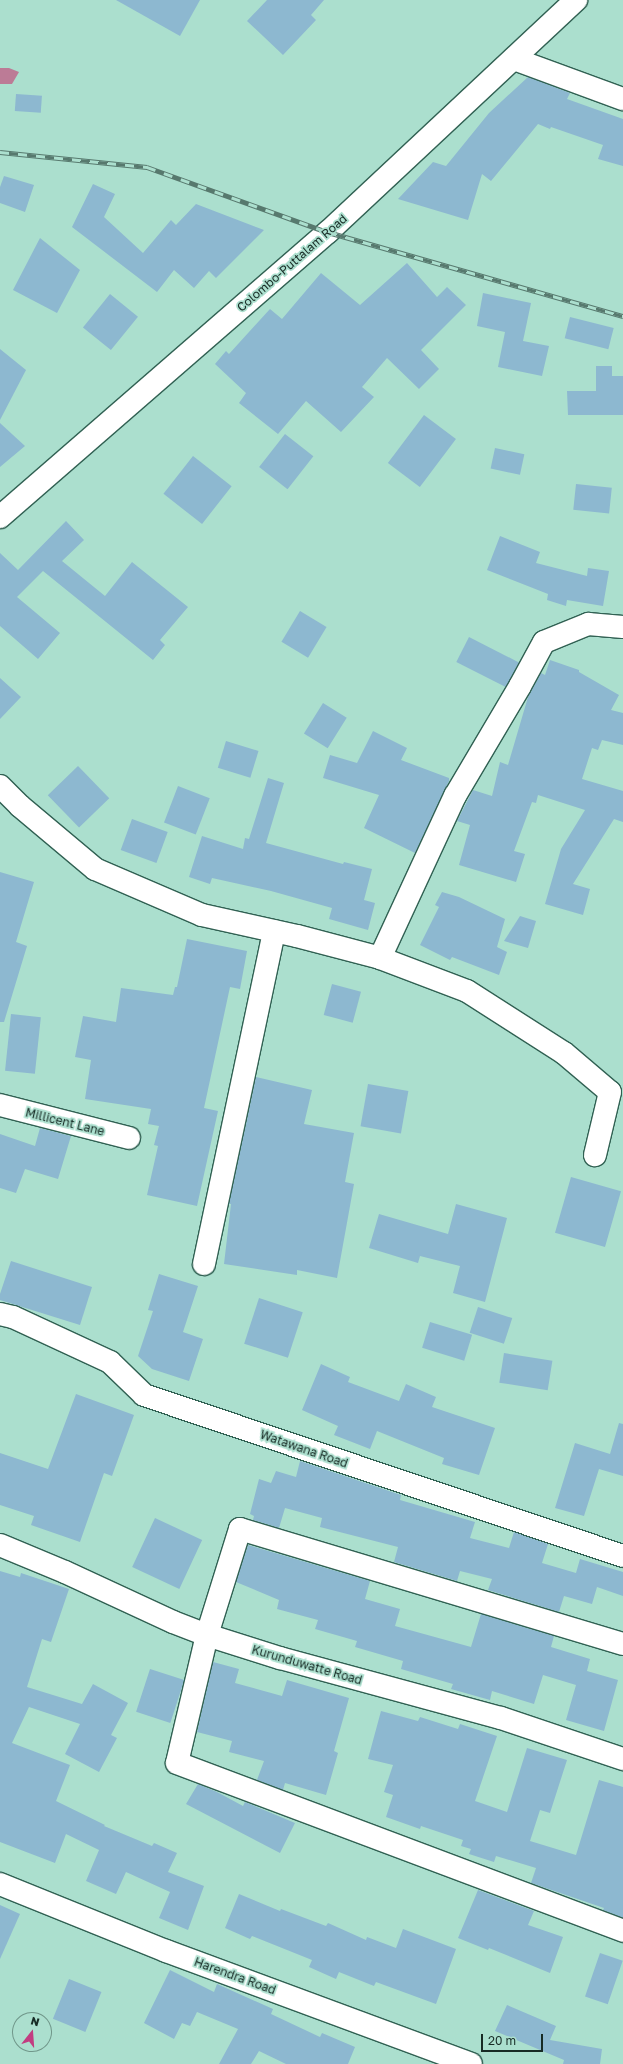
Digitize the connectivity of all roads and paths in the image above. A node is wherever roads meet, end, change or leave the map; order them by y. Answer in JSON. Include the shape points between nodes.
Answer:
{"nodes":[{"id":1,"x":576,"y":0,"type":"edge"},
{"id":2,"x":514,"y":59,"type":"junction"},
{"id":3,"x":623,"y":99,"type":"edge"},
{"id":4,"x":0,"y":517,"type":"edge"},
{"id":5,"x":623,"y":627,"type":"edge"},
{"id":6,"x":0,"y":786,"type":"edge"},
{"id":7,"x":274,"y":931,"type":"junction"},
{"id":8,"x":380,"y":958,"type":"junction"},
{"id":9,"x":0,"y":1105,"type":"edge"},
{"id":10,"x":129,"y":1138,"type":"dead end"},
{"id":11,"x":595,"y":1156,"type":"dead end"},
{"id":12,"x":204,"y":1264,"type":"dead end"},
{"id":13,"x":0,"y":1314,"type":"edge"},
{"id":14,"x":0,"y":1545,"type":"edge"},
{"id":15,"x":623,"y":1556,"type":"edge"},
{"id":16,"x":207,"y":1635,"type":"junction"},
{"id":17,"x":623,"y":1644,"type":"edge"},
{"id":18,"x":623,"y":1759,"type":"edge"},
{"id":19,"x":0,"y":1884,"type":"edge"},
{"id":20,"x":623,"y":1931,"type":"edge"},
{"id":21,"x":471,"y":2064,"type":"edge"}],
"edges":[{"from":1,"to":2,"type":"main road","name":"Colombo-Puttalam Road"},
{"from":2,"to":3,"type":"main road"},
{"from":2,"to":4,"type":"main road","name":"Colombo-Puttalam Road","via":[[328,232]]},
{"from":5,"to":8,"type":"main road","via":[[588,624],[544,642],[455,796]]},
{"from":6,"to":7,"type":"main road","via":[[95,869],[202,915]]},
{"from":7,"to":8,"type":"main road"},
{"from":7,"to":12,"type":"main road"},
{"from":8,"to":11,"type":"main road","via":[[467,991],[564,1053],[610,1092]]},
{"from":9,"to":10,"type":"main road","name":"Millicent Lane"},
{"from":13,"to":15,"type":"main road","name":"Watawana Road","via":[[110,1362],[144,1395]]},
{"from":14,"to":16,"type":"main road","name":"Kurunduwatte Road"},
{"from":16,"to":17,"type":"main road","via":[[240,1529]]},
{"from":16,"to":18,"type":"main road","name":"Kurunduwatte Road","via":[[280,1658],[501,1718]]},
{"from":16,"to":20,"type":"main road","via":[[177,1763]]},
{"from":19,"to":21,"type":"main road","name":"Harendra Road","via":[[166,1951]]}]}
